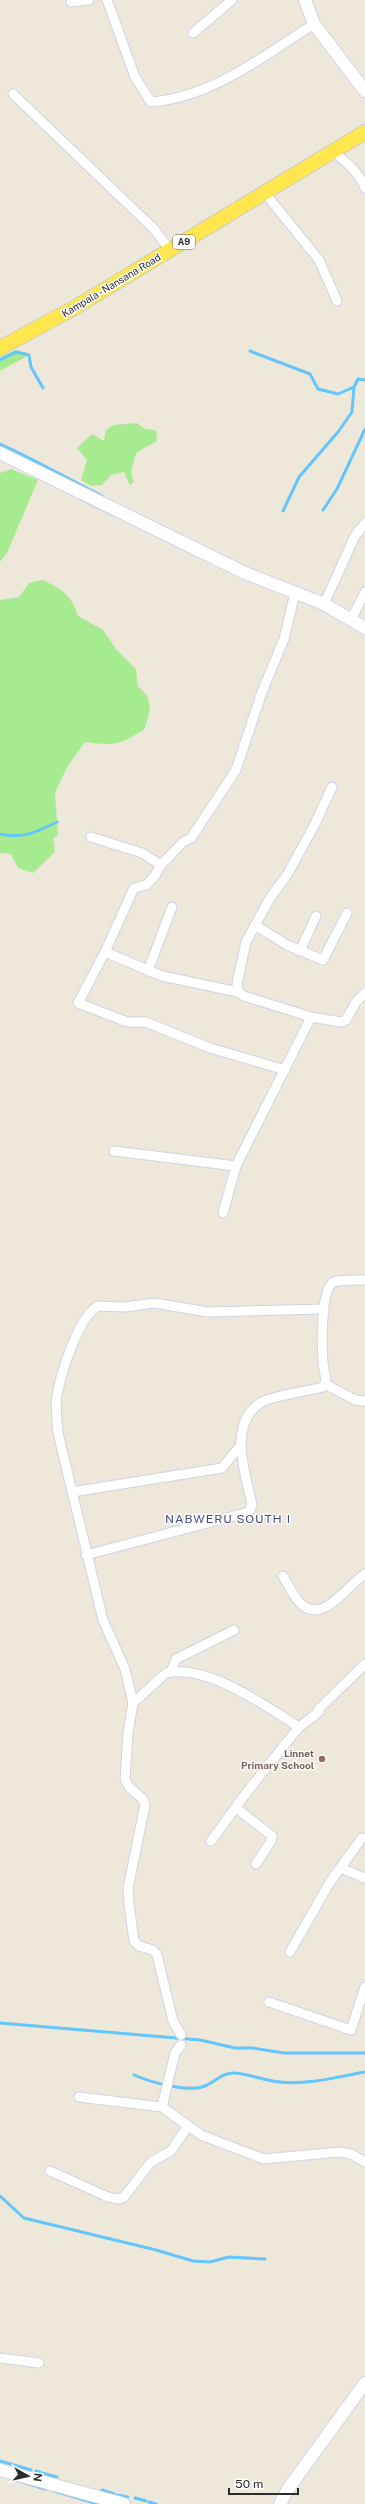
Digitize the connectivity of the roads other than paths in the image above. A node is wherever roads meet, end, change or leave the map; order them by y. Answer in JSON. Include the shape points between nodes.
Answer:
{"nodes":[{"id":1,"x":89,"y":0,"type":"edge"},
{"id":2,"x":107,"y":0,"type":"edge"},
{"id":3,"x":232,"y":0,"type":"edge"},
{"id":4,"x":305,"y":0,"type":"edge"},
{"id":5,"x":71,"y":2,"type":"dead end"},
{"id":6,"x":314,"y":24,"type":"junction"},
{"id":7,"x":193,"y":33,"type":"dead end"},
{"id":8,"x":365,"y":91,"type":"edge"},
{"id":9,"x":13,"y":94,"type":"dead end"},
{"id":10,"x":365,"y":132,"type":"edge"},
{"id":11,"x":334,"y":152,"type":"junction"},
{"id":12,"x":365,"y":188,"type":"edge"},
{"id":13,"x":264,"y":192,"type":"junction"},
{"id":14,"x":170,"y":250,"type":"junction"},
{"id":15,"x":337,"y":301,"type":"dead end"},
{"id":16,"x":0,"y":348,"type":"edge"},
{"id":17,"x":0,"y":453,"type":"edge"},
{"id":18,"x":365,"y":523,"type":"edge"},
{"id":19,"x":365,"y":592,"type":"edge"},
{"id":20,"x":295,"y":593,"type":"junction"},
{"id":21,"x":324,"y":604,"type":"junction"},
{"id":22,"x":351,"y":620,"type":"junction"},
{"id":23,"x":365,"y":628,"type":"edge"},
{"id":24,"x":332,"y":787,"type":"dead end"},
{"id":25,"x":91,"y":837,"type":"dead end"},
{"id":26,"x":160,"y":866,"type":"junction"},
{"id":27,"x":172,"y":907,"type":"dead end"},
{"id":28,"x":347,"y":913,"type":"dead end"},
{"id":29,"x":316,"y":916,"type":"dead end"},
{"id":30,"x":255,"y":925,"type":"junction"},
{"id":31,"x":300,"y":951,"type":"junction"},
{"id":32,"x":105,"y":952,"type":"junction"},
{"id":33,"x":148,"y":971,"type":"junction"},
{"id":34,"x":238,"y":992,"type":"junction"},
{"id":35,"x":365,"y":993,"type":"edge"},
{"id":36,"x":311,"y":1017,"type":"junction"},
{"id":37,"x":285,"y":1070,"type":"junction"},
{"id":38,"x":114,"y":1151,"type":"dead end"},
{"id":39,"x":236,"y":1166,"type":"junction"},
{"id":40,"x":223,"y":1213,"type":"dead end"},
{"id":41,"x":365,"y":1280,"type":"edge"},
{"id":42,"x":324,"y":1310,"type":"junction"},
{"id":43,"x":325,"y":1384,"type":"junction"},
{"id":44,"x":365,"y":1400,"type":"edge"},
{"id":45,"x":240,"y":1446,"type":"junction"},
{"id":46,"x":72,"y":1492,"type":"junction"},
{"id":47,"x":86,"y":1554,"type":"junction"},
{"id":48,"x":365,"y":1574,"type":"edge"},
{"id":49,"x":283,"y":1576,"type":"dead end"},
{"id":50,"x":234,"y":1630,"type":"dead end"},
{"id":51,"x":365,"y":1664,"type":"edge"},
{"id":52,"x":171,"y":1672,"type":"junction"},
{"id":53,"x":133,"y":1703,"type":"junction"},
{"id":54,"x":299,"y":1727,"type":"junction"},
{"id":55,"x":236,"y":1808,"type":"junction"},
{"id":56,"x":362,"y":1838,"type":"dead end"},
{"id":57,"x":211,"y":1841,"type":"dead end"},
{"id":58,"x":256,"y":1864,"type":"dead end"},
{"id":59,"x":341,"y":1868,"type":"junction"},
{"id":60,"x":365,"y":1878,"type":"edge"},
{"id":61,"x":290,"y":1952,"type":"dead end"},
{"id":62,"x":365,"y":1987,"type":"edge"},
{"id":63,"x":269,"y":2002,"type":"dead end"},
{"id":64,"x":181,"y":2035,"type":"dead end"},
{"id":65,"x":181,"y":2045,"type":"dead end"},
{"id":66,"x":78,"y":2097,"type":"dead end"},
{"id":67,"x":162,"y":2107,"type":"junction"},
{"id":68,"x":188,"y":2126,"type":"junction"},
{"id":69,"x":365,"y":2162,"type":"edge"},
{"id":70,"x":50,"y":2171,"type":"dead end"},
{"id":71,"x":0,"y":2358,"type":"edge"},
{"id":72,"x":39,"y":2363,"type":"dead end"},
{"id":73,"x":365,"y":2383,"type":"edge"},
{"id":74,"x":0,"y":2470,"type":"edge"},
{"id":75,"x":124,"y":2504,"type":"edge"},
{"id":76,"x":280,"y":2504,"type":"edge"}],
"edges":[{"from":1,"to":5,"type":"street"},
{"from":2,"to":6,"type":"street","via":[[135,76],[150,102],[186,96],[222,82]]},
{"from":3,"to":7,"type":"street"},
{"from":4,"to":6,"type":"street"},
{"from":6,"to":8,"type":"street"},
{"from":9,"to":14,"type":"street","via":[[154,229]]},
{"from":10,"to":11,"type":"main road","name":"Kampala - Nansana Road","number":"A9"},
{"from":11,"to":12,"type":"street","via":[[363,181]]},
{"from":11,"to":13,"type":"main road","name":"Kampala - Nansana Road","number":"A9"},
{"from":13,"to":14,"type":"main road","name":"Kampala - Nansana Road","number":"A9"},
{"from":13,"to":15,"type":"street","via":[[319,260]]},
{"from":14,"to":16,"type":"main road","name":"Kampala - Nansana Road","number":"A9","via":[[74,308]]},
{"from":17,"to":20,"type":"street","via":[[245,573]]},
{"from":18,"to":21,"type":"street","via":[[355,536]]},
{"from":19,"to":22,"type":"street"},
{"from":20,"to":21,"type":"street"},
{"from":20,"to":26,"type":"street","via":[[284,639],[262,692],[236,770],[191,838]]},
{"from":21,"to":22,"type":"street"},
{"from":22,"to":23,"type":"street"},
{"from":24,"to":30,"type":"street","via":[[287,875]]},
{"from":25,"to":26,"type":"street","via":[[142,853]]},
{"from":26,"to":32,"type":"street","via":[[146,885],[134,888]]},
{"from":27,"to":33,"type":"street"},
{"from":28,"to":31,"type":"street","via":[[323,960]]},
{"from":29,"to":31,"type":"street"},
{"from":30,"to":31,"type":"street"},
{"from":30,"to":34,"type":"street","via":[[246,942],[237,984]]},
{"from":32,"to":33,"type":"street"},
{"from":32,"to":37,"type":"street","via":[[78,1003],[127,1022],[146,1022],[210,1048]]},
{"from":33,"to":34,"type":"street"},
{"from":34,"to":36,"type":"street"},
{"from":35,"to":36,"type":"street","via":[[356,1002],[346,1020],[341,1022]]},
{"from":36,"to":37,"type":"street"},
{"from":37,"to":39,"type":"street"},
{"from":38,"to":39,"type":"street"},
{"from":39,"to":40,"type":"street"},
{"from":41,"to":42,"type":"street","via":[[334,1282],[328,1286]]},
{"from":42,"to":43,"type":"street"},
{"from":42,"to":46,"type":"street","via":[[208,1312],[154,1303],[125,1307],[104,1305],[94,1308],[72,1348],[57,1396],[58,1432]]},
{"from":43,"to":44,"type":"street","via":[[356,1400]]},
{"from":43,"to":45,"type":"street","via":[[323,1387],[260,1404],[248,1418]]},
{"from":45,"to":46,"type":"street","via":[[222,1468]]},
{"from":45,"to":47,"type":"street","via":[[252,1505],[249,1512]]},
{"from":46,"to":47,"type":"street"},
{"from":47,"to":53,"type":"street","via":[[103,1620],[125,1669]]},
{"from":48,"to":49,"type":"street","via":[[326,1608],[317,1611],[298,1602]]},
{"from":50,"to":52,"type":"street","via":[[176,1659]]},
{"from":51,"to":54,"type":"street","via":[[318,1710],[319,1712]]},
{"from":52,"to":53,"type":"street","via":[[161,1676]]},
{"from":52,"to":54,"type":"street","via":[[214,1679],[254,1699]]},
{"from":53,"to":64,"type":"street","via":[[125,1779],[129,1787],[143,1799],[145,1805],[128,1888],[132,1929],[134,1941],[139,1946],[154,1950],[157,1955],[173,2021]]},
{"from":54,"to":55,"type":"street"},
{"from":55,"to":57,"type":"street"},
{"from":55,"to":58,"type":"street","via":[[272,1837]]},
{"from":56,"to":59,"type":"street"},
{"from":59,"to":60,"type":"street"},
{"from":59,"to":61,"type":"street","via":[[330,1882]]},
{"from":62,"to":63,"type":"street","via":[[351,2030]]},
{"from":65,"to":67,"type":"street","via":[[175,2053]]},
{"from":66,"to":67,"type":"street"},
{"from":67,"to":68,"type":"street"},
{"from":68,"to":69,"type":"street","via":[[201,2135],[264,2159],[339,2152],[351,2154]]},
{"from":68,"to":70,"type":"street","via":[[171,2151],[151,2162],[124,2197],[118,2199]]},
{"from":71,"to":72,"type":"street"},
{"from":73,"to":76,"type":"street","via":[[288,2489]]},
{"from":74,"to":75,"type":"street"}]}
